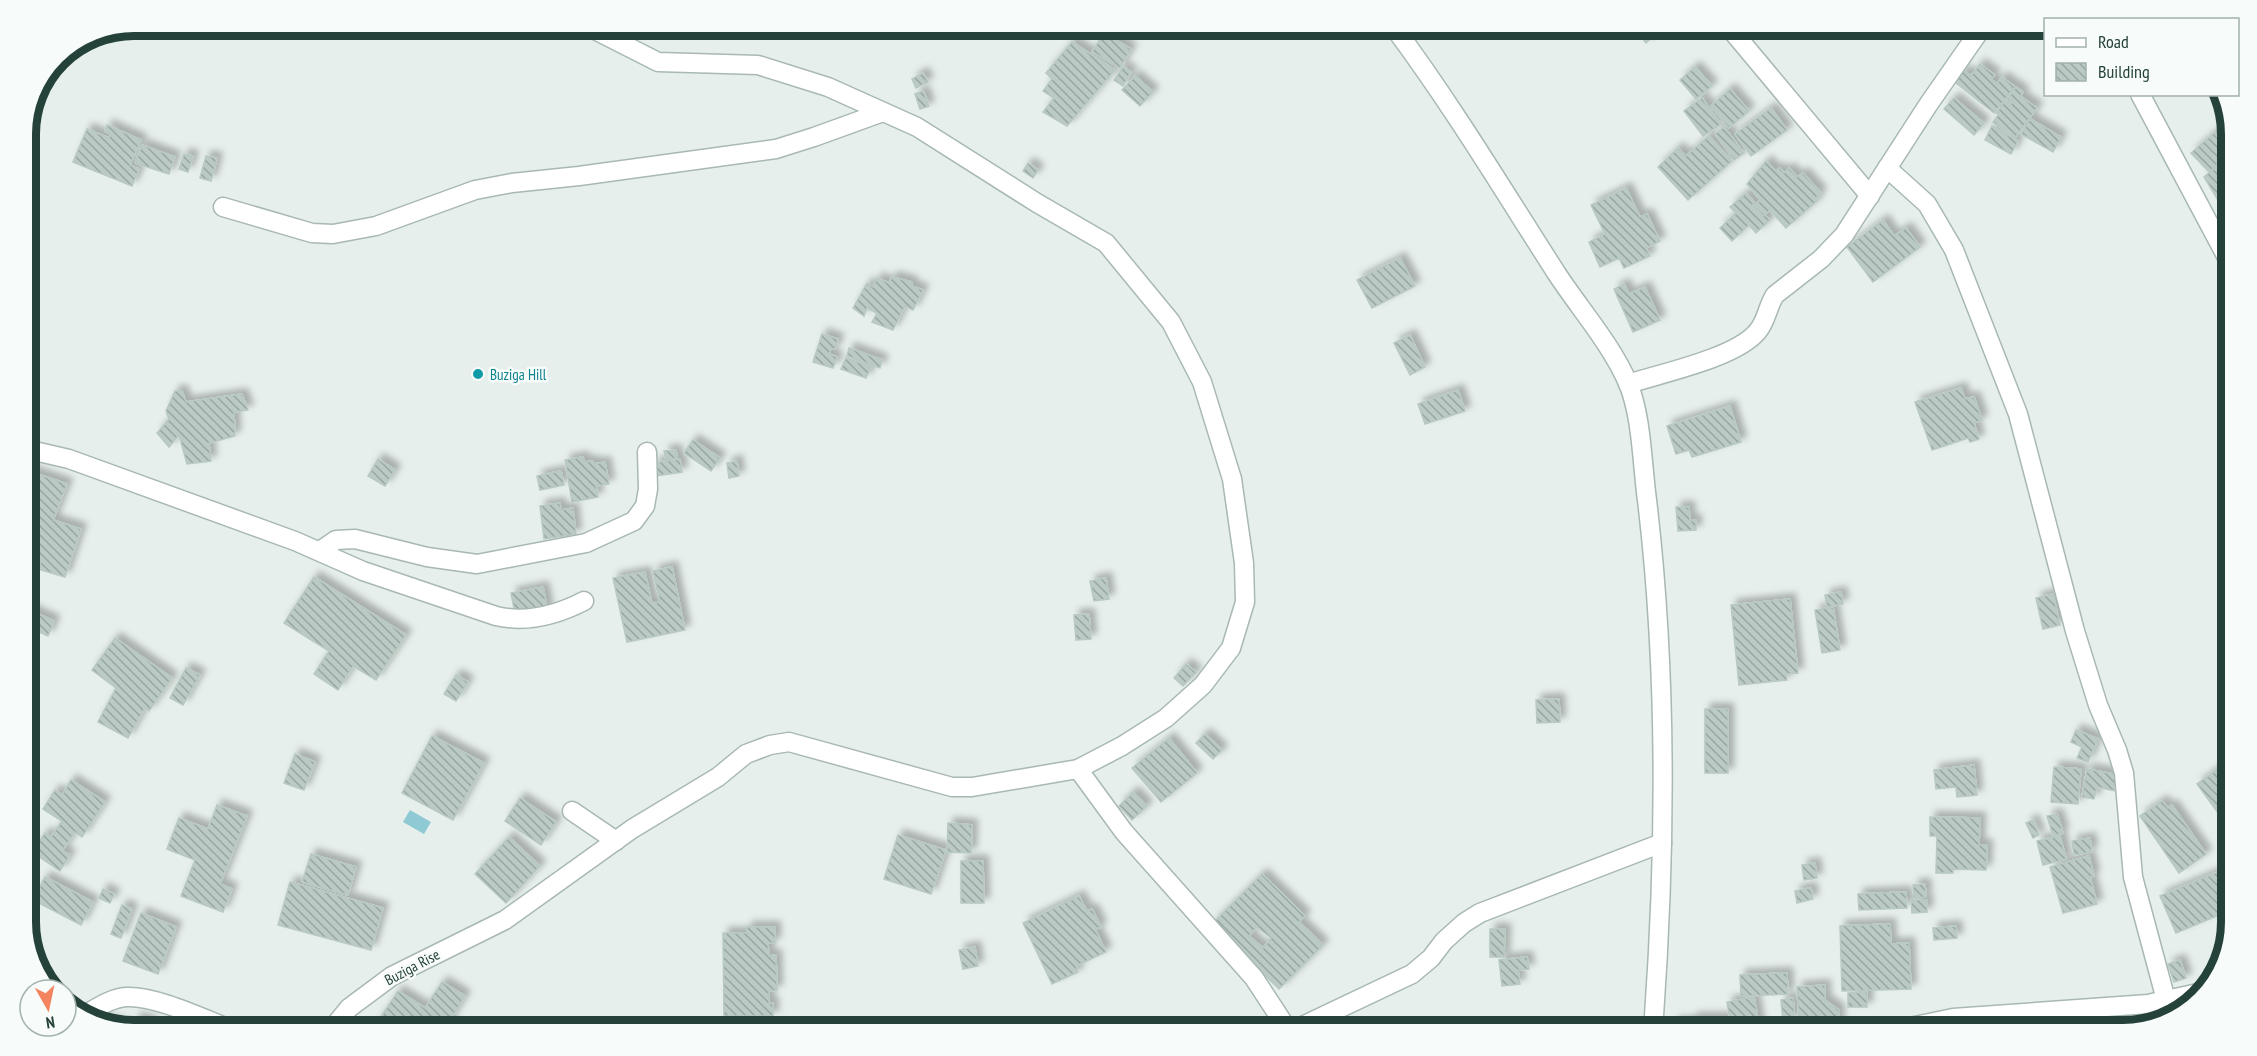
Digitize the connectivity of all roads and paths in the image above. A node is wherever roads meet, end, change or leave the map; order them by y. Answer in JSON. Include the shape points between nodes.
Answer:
{"nodes":[{"id":1,"x":607,"y":36,"type":"edge"},
{"id":2,"x":1400,"y":36,"type":"edge"},
{"id":3,"x":1736,"y":36,"type":"edge"},
{"id":4,"x":1976,"y":36,"type":"edge"},
{"id":5,"x":2141,"y":96,"type":"edge"},
{"id":6,"x":883,"y":112,"type":"junction"},
{"id":7,"x":1887,"y":168,"type":"junction"},
{"id":8,"x":1870,"y":196,"type":"junction"},
{"id":9,"x":223,"y":207,"type":"dead end"},
{"id":10,"x":2221,"y":246,"type":"edge"},
{"id":11,"x":1628,"y":384,"type":"junction"},
{"id":12,"x":36,"y":451,"type":"edge"},
{"id":13,"x":647,"y":452,"type":"dead end"},
{"id":14,"x":320,"y":551,"type":"junction"},
{"id":15,"x":584,"y":601,"type":"dead end"},
{"id":16,"x":1078,"y":769,"type":"junction"},
{"id":17,"x":572,"y":811,"type":"dead end"},
{"id":18,"x":616,"y":841,"type":"junction"},
{"id":19,"x":1662,"y":843,"type":"junction"},
{"id":20,"x":2185,"y":998,"type":"edge"},
{"id":21,"x":2155,"y":1008,"type":"edge"},
{"id":22,"x":93,"y":1011,"type":"edge"},
{"id":23,"x":207,"y":1020,"type":"edge"},
{"id":24,"x":339,"y":1020,"type":"edge"},
{"id":25,"x":1281,"y":1020,"type":"edge"},
{"id":26,"x":1315,"y":1020,"type":"edge"},
{"id":27,"x":1654,"y":1020,"type":"edge"},
{"id":28,"x":1944,"y":1020,"type":"edge"}],
"edges":[{"from":1,"to":6,"type":"street","name":"Buziga Rise","via":[[658,62],[758,65],[828,87]]},
{"from":2,"to":11,"type":"street","via":[[1614,355]]},
{"from":3,"to":8,"type":"street"},
{"from":4,"to":7,"type":"street"},
{"from":5,"to":10,"type":"street"},
{"from":6,"to":9,"type":"street","via":[[776,149],[484,188],[376,226],[333,234],[312,233]]},
{"from":6,"to":16,"type":"street","name":"Buziga Rise","via":[[917,127],[1106,243],[1171,322],[1202,382],[1232,479],[1244,563],[1245,602],[1231,648],[1203,685],[1166,718]]},
{"from":7,"to":8,"type":"street"},
{"from":7,"to":21,"type":"street","via":[[1927,204],[1954,250],[2018,414],[2075,632],[2124,773],[2133,877]]},
{"from":8,"to":11,"type":"street","via":[[1844,235],[1821,259],[1775,295],[1766,320],[1746,343],[1727,353]]},
{"from":11,"to":19,"type":"street","via":[[1635,409],[1652,541],[1662,695]]},
{"from":12,"to":14,"type":"street","via":[[69,459]]},
{"from":13,"to":14,"type":"street","via":[[645,506],[633,521],[586,543],[477,564],[356,539],[336,540]]},
{"from":14,"to":15,"type":"street","via":[[363,571],[512,620],[561,613]]},
{"from":16,"to":18,"type":"street","name":"Buziga Rise","via":[[952,787],[789,742],[746,754],[718,777]]},
{"from":16,"to":25,"type":"street","via":[[1124,832],[1254,978]]},
{"from":17,"to":18,"type":"street"},
{"from":18,"to":24,"type":"street","name":"Buziga Rise","via":[[505,920],[392,976]]},
{"from":19,"to":26,"type":"street","via":[[1480,913],[1464,923],[1412,974]]},
{"from":19,"to":27,"type":"street"},
{"from":20,"to":21,"type":"street"},
{"from":21,"to":28,"type":"street"},
{"from":22,"to":23,"type":"street","via":[[127,997],[167,1005]]}]}
